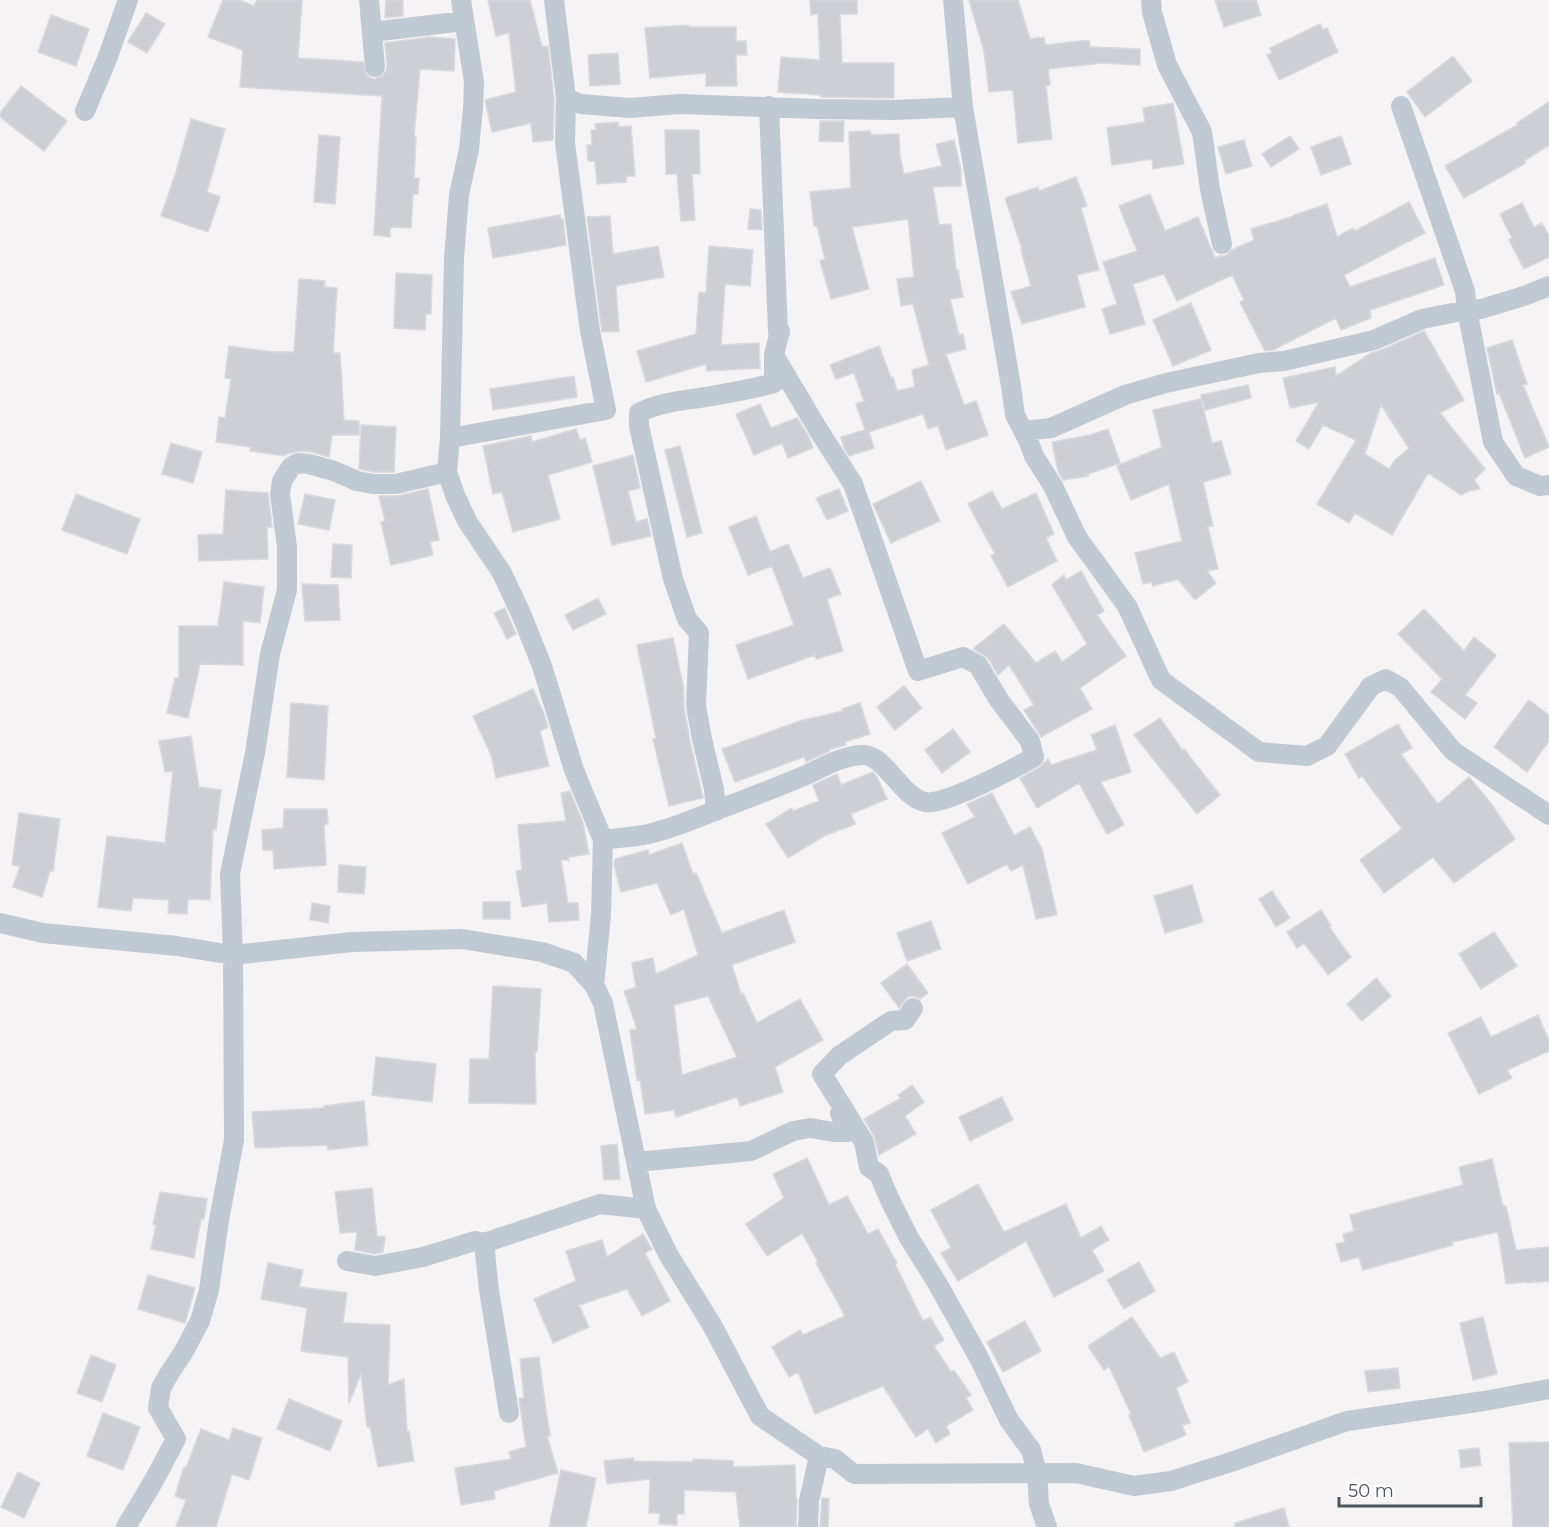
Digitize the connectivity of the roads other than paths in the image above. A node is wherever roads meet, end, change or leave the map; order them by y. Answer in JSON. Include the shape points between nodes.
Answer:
{"nodes":[{"id":1,"x":128,"y":0,"type":"edge"},
{"id":2,"x":369,"y":0,"type":"edge"},
{"id":3,"x":461,"y":0,"type":"edge"},
{"id":4,"x":554,"y":0,"type":"edge"},
{"id":5,"x":953,"y":0,"type":"edge"},
{"id":6,"x":1151,"y":0,"type":"edge"},
{"id":7,"x":464,"y":21,"type":"junction"},
{"id":8,"x":372,"y":32,"type":"junction"},
{"id":9,"x":375,"y":67,"type":"dead end"},
{"id":10,"x":566,"y":98,"type":"junction"},
{"id":11,"x":769,"y":106,"type":"junction"},
{"id":12,"x":1401,"y":106,"type":"dead end"},
{"id":13,"x":963,"y":107,"type":"junction"},
{"id":14,"x":85,"y":111,"type":"dead end"},
{"id":15,"x":1222,"y":244,"type":"dead end"},
{"id":16,"x":1549,"y":286,"type":"edge"},
{"id":17,"x":1467,"y":310,"type":"junction"},
{"id":18,"x":774,"y":355,"type":"junction"},
{"id":19,"x":1051,"y":428,"type":"junction"},
{"id":20,"x":1023,"y":431,"type":"junction"},
{"id":21,"x":450,"y":438,"type":"junction"},
{"id":22,"x":1034,"y":456,"type":"junction"},
{"id":23,"x":447,"y":472,"type":"junction"},
{"id":24,"x":1549,"y":485,"type":"edge"},
{"id":25,"x":716,"y":811,"type":"junction"},
{"id":26,"x":1549,"y":815,"type":"edge"},
{"id":27,"x":603,"y":840,"type":"junction"},
{"id":28,"x":0,"y":923,"type":"edge"},
{"id":29,"x":233,"y":955,"type":"junction"},
{"id":30,"x":594,"y":985,"type":"junction"},
{"id":31,"x":913,"y":1008,"type":"dead end"},
{"id":32,"x":822,"y":1074,"type":"junction"},
{"id":33,"x":637,"y":1162,"type":"junction"},
{"id":34,"x":646,"y":1209,"type":"junction"},
{"id":35,"x":484,"y":1243,"type":"junction"},
{"id":36,"x":347,"y":1261,"type":"dead end"},
{"id":37,"x":1549,"y":1389,"type":"edge"},
{"id":38,"x":508,"y":1413,"type":"dead end"},
{"id":39,"x":819,"y":1455,"type":"junction"},
{"id":40,"x":1037,"y":1473,"type":"junction"},
{"id":41,"x":126,"y":1527,"type":"edge"},
{"id":42,"x":808,"y":1527,"type":"edge"},
{"id":43,"x":1047,"y":1527,"type":"edge"}],
"edges":[{"from":1,"to":14,"type":"street"},
{"from":2,"to":8,"type":"street"},
{"from":3,"to":7,"type":"street"},
{"from":4,"to":10,"type":"street"},
{"from":5,"to":13,"type":"street"},
{"from":6,"to":15,"type":"street","via":[[1167,65],[1202,132]]},
{"from":7,"to":8,"type":"street"},
{"from":7,"to":21,"type":"street","via":[[474,82],[454,258]]},
{"from":8,"to":9,"type":"street"},
{"from":10,"to":11,"type":"street","via":[[581,104],[630,108],[679,104]]},
{"from":10,"to":21,"type":"street","via":[[565,143],[590,331],[606,410]]},
{"from":11,"to":13,"type":"street","via":[[894,110]]},
{"from":11,"to":18,"type":"street","via":[[780,331]]},
{"from":12,"to":17,"type":"street","via":[[1465,291]]},
{"from":13,"to":20,"type":"street","via":[[1015,415]]},
{"from":16,"to":17,"type":"street"},
{"from":17,"to":19,"type":"street","via":[[1422,319],[1374,340],[1166,383],[1125,395]]},
{"from":17,"to":24,"type":"street","via":[[1493,442],[1516,476],[1540,486]]},
{"from":18,"to":25,"type":"street","via":[[774,383],[639,413],[673,579],[687,619],[699,633],[696,706]]},
{"from":18,"to":25,"type":"street","via":[[853,484],[918,671],[963,657],[978,665],[1030,741],[1034,757],[933,803],[923,802],[907,791],[873,756],[849,756]]},
{"from":19,"to":20,"type":"street"},
{"from":19,"to":22,"type":"street"},
{"from":20,"to":22,"type":"street"},
{"from":21,"to":23,"type":"street"},
{"from":22,"to":26,"type":"street","via":[[1077,537],[1127,606],[1161,680],[1259,752],[1307,756],[1327,746],[1371,686],[1386,680],[1401,688],[1453,751]]},
{"from":23,"to":27,"type":"street","via":[[467,521],[502,573],[522,616],[574,770]]},
{"from":23,"to":29,"type":"street","via":[[396,484],[373,484],[298,463],[282,481],[279,494],[287,547],[287,590],[270,654],[230,874]]},
{"from":25,"to":27,"type":"street","via":[[646,835]]},
{"from":27,"to":30,"type":"street"},
{"from":28,"to":29,"type":"street","via":[[43,933]]},
{"from":29,"to":30,"type":"street","via":[[352,942],[462,939],[542,952],[574,963]]},
{"from":29,"to":41,"type":"street","via":[[234,1140],[209,1290],[200,1321],[161,1388],[158,1408],[176,1439]]},
{"from":30,"to":33,"type":"street","via":[[603,1003]]},
{"from":31,"to":32,"type":"street","via":[[905,1020],[891,1021],[839,1056]]},
{"from":32,"to":33,"type":"street","via":[[848,1131],[810,1128],[793,1131],[751,1152]]},
{"from":32,"to":40,"type":"street","via":[[864,1142],[869,1167],[879,1174],[909,1238],[978,1356],[1009,1419],[1031,1450]]},
{"from":33,"to":34,"type":"street"},
{"from":34,"to":35,"type":"street","via":[[600,1204]]},
{"from":34,"to":39,"type":"street","via":[[760,1416]]},
{"from":35,"to":36,"type":"street","via":[[474,1241],[423,1257],[375,1266]]},
{"from":35,"to":38,"type":"street"},
{"from":37,"to":40,"type":"street","via":[[1347,1420],[1171,1481],[1134,1486],[1076,1473]]},
{"from":39,"to":40,"type":"street","via":[[835,1459],[854,1474]]},
{"from":39,"to":42,"type":"street"},
{"from":40,"to":43,"type":"street","via":[[1039,1504]]}]}
